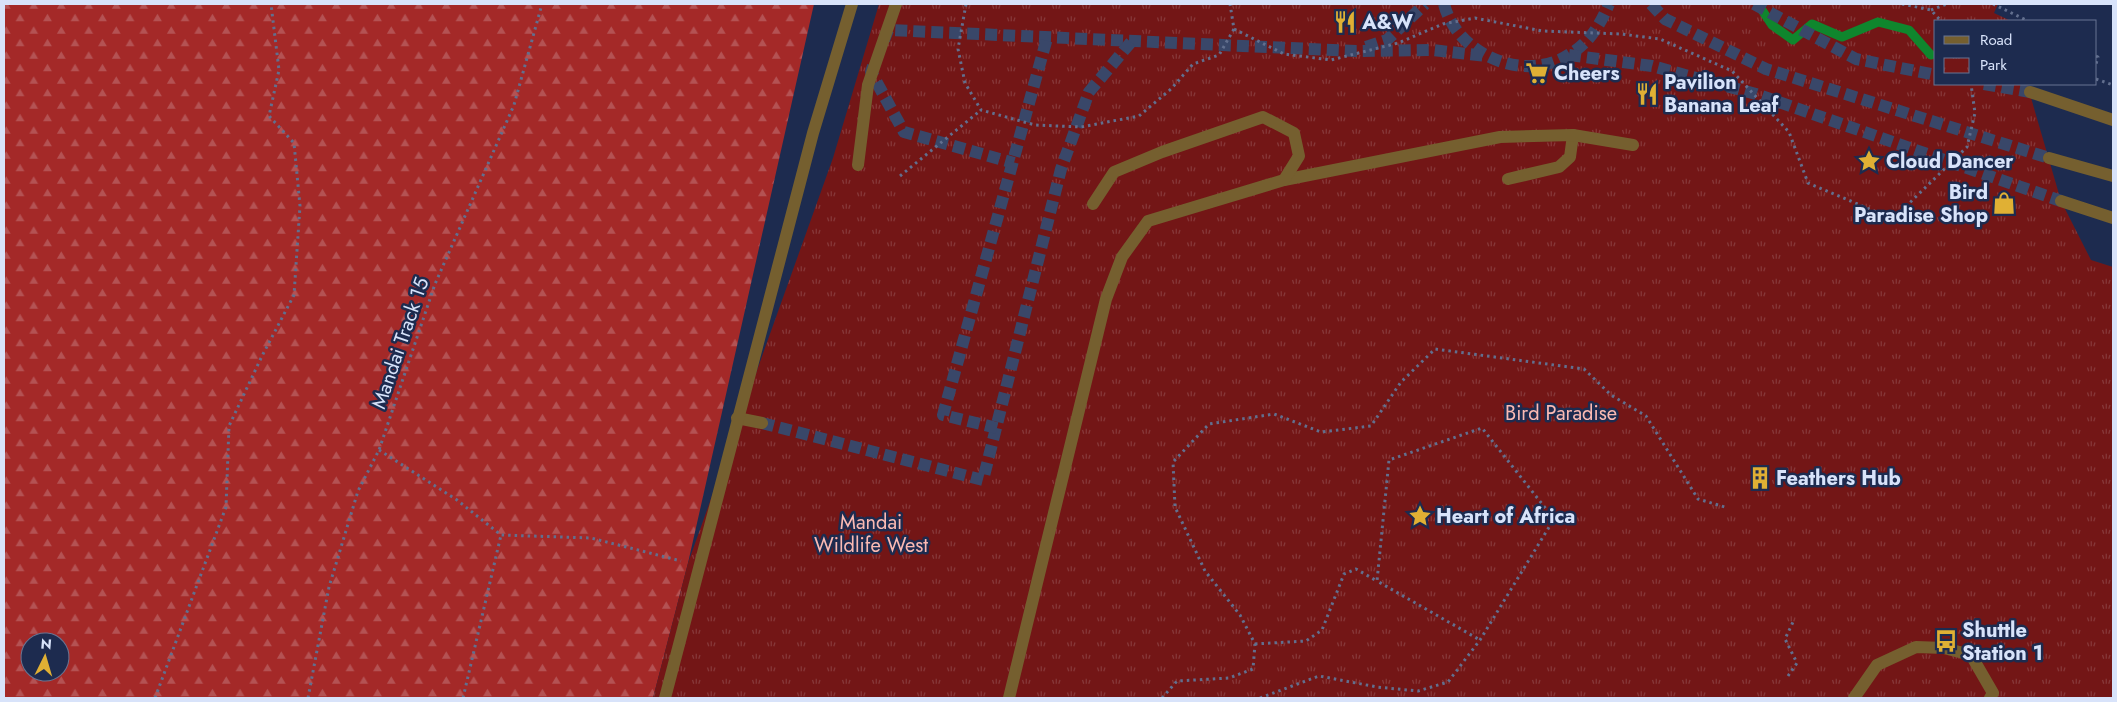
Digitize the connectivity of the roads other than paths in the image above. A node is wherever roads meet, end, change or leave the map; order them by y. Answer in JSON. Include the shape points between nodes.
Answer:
{"nodes":[{"id":1,"x":852,"y":4,"type":"edge"},
{"id":2,"x":896,"y":4,"type":"edge"},
{"id":3,"x":2030,"y":92,"type":"tunnel mouth"},
{"id":4,"x":2113,"y":120,"type":"edge"},
{"id":5,"x":1574,"y":135,"type":"junction"},
{"id":6,"x":1633,"y":146,"type":"dead end"},
{"id":7,"x":2049,"y":158,"type":"tunnel mouth"},
{"id":8,"x":858,"y":165,"type":"dead end"},
{"id":9,"x":2113,"y":176,"type":"edge"},
{"id":10,"x":1508,"y":179,"type":"dead end"},
{"id":11,"x":1284,"y":180,"type":"junction"},
{"id":12,"x":2061,"y":201,"type":"tunnel mouth"},
{"id":13,"x":1093,"y":204,"type":"dead end"},
{"id":14,"x":2113,"y":218,"type":"edge"},
{"id":15,"x":737,"y":418,"type":"junction"},
{"id":16,"x":762,"y":423,"type":"tunnel mouth"},
{"id":17,"x":665,"y":698,"type":"edge"},
{"id":18,"x":1009,"y":698,"type":"edge"},
{"id":19,"x":1854,"y":698,"type":"edge"},
{"id":20,"x":1990,"y":698,"type":"edge"}],
"edges":[{"from":1,"to":15,"type":"street","via":[[813,132]]},
{"from":2,"to":8,"type":"street","via":[[868,85]]},
{"from":3,"to":4,"type":"street"},
{"from":5,"to":6,"type":"street"},
{"from":5,"to":10,"type":"street","via":[[1570,157],[1559,168]]},
{"from":5,"to":11,"type":"street","via":[[1500,137]]},
{"from":7,"to":9,"type":"street"},
{"from":11,"to":13,"type":"street","via":[[1299,156],[1294,133],[1263,117],[1114,172]]},
{"from":11,"to":18,"type":"street","via":[[1148,221],[1122,256],[1106,298]]},
{"from":12,"to":14,"type":"street"},
{"from":15,"to":16,"type":"street"},
{"from":15,"to":17,"type":"street"},
{"from":19,"to":20,"type":"street","via":[[1876,665],[1916,647],[1944,648],[1971,655],[1992,693]]}]}
